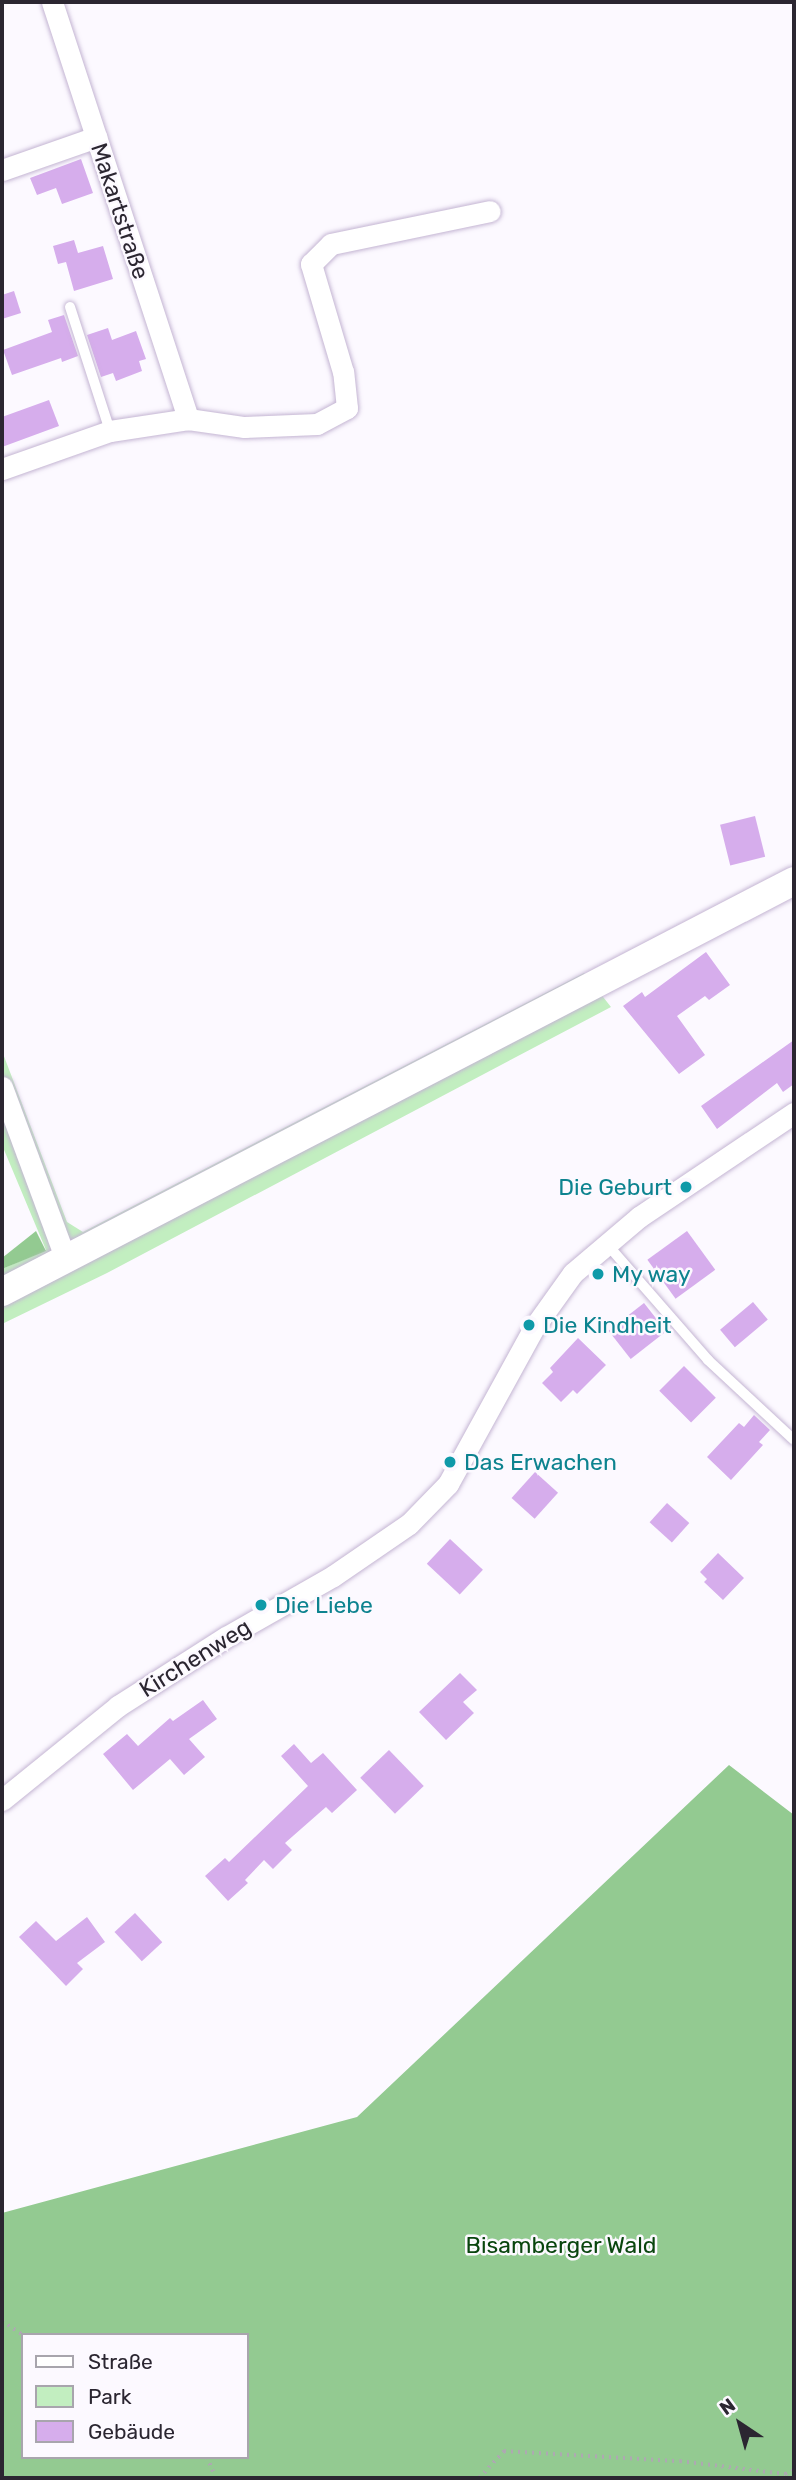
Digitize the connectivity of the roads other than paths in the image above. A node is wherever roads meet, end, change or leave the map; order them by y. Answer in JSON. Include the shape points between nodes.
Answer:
{"nodes":[{"id":1,"x":52,"y":2,"type":"edge"},
{"id":2,"x":96,"y":137,"type":"junction"},
{"id":3,"x":2,"y":170,"type":"edge"},
{"id":4,"x":491,"y":211,"type":"dead end"},
{"id":5,"x":70,"y":307,"type":"dead end"},
{"id":6,"x":188,"y":419,"type":"junction"},
{"id":7,"x":110,"y":431,"type":"junction"},
{"id":8,"x":2,"y":469,"type":"edge"},
{"id":9,"x":794,"y":881,"type":"edge"},
{"id":10,"x":2,"y":1087,"type":"edge"},
{"id":11,"x":794,"y":1113,"type":"edge"},
{"id":12,"x":606,"y":1243,"type":"junction"},
{"id":13,"x":66,"y":1260,"type":"junction"},
{"id":14,"x":2,"y":1292,"type":"edge"},
{"id":15,"x":794,"y":1440,"type":"edge"},
{"id":16,"x":2,"y":1800,"type":"edge"}],
"edges":[{"from":1,"to":2,"type":"street","name":"Makartstraße"},
{"from":2,"to":3,"type":"street"},
{"from":2,"to":6,"type":"street","name":"Makartstraße"},
{"from":4,"to":6,"type":"street","via":[[331,244],[311,264],[342,372],[347,408],[317,424],[244,426]]},
{"from":5,"to":7,"type":"lane"},
{"from":6,"to":7,"type":"street"},
{"from":7,"to":8,"type":"street"},
{"from":9,"to":13,"type":"main road"},
{"from":10,"to":13,"type":"street"},
{"from":11,"to":12,"type":"street","name":"Kirchenweg"},
{"from":12,"to":15,"type":"lane","via":[[708,1360]]},
{"from":12,"to":16,"type":"street","name":"Kirchenweg","via":[[560,1290],[535,1326],[448,1484],[409,1524],[362,1558],[118,1706]]},
{"from":13,"to":14,"type":"main road"}]}
